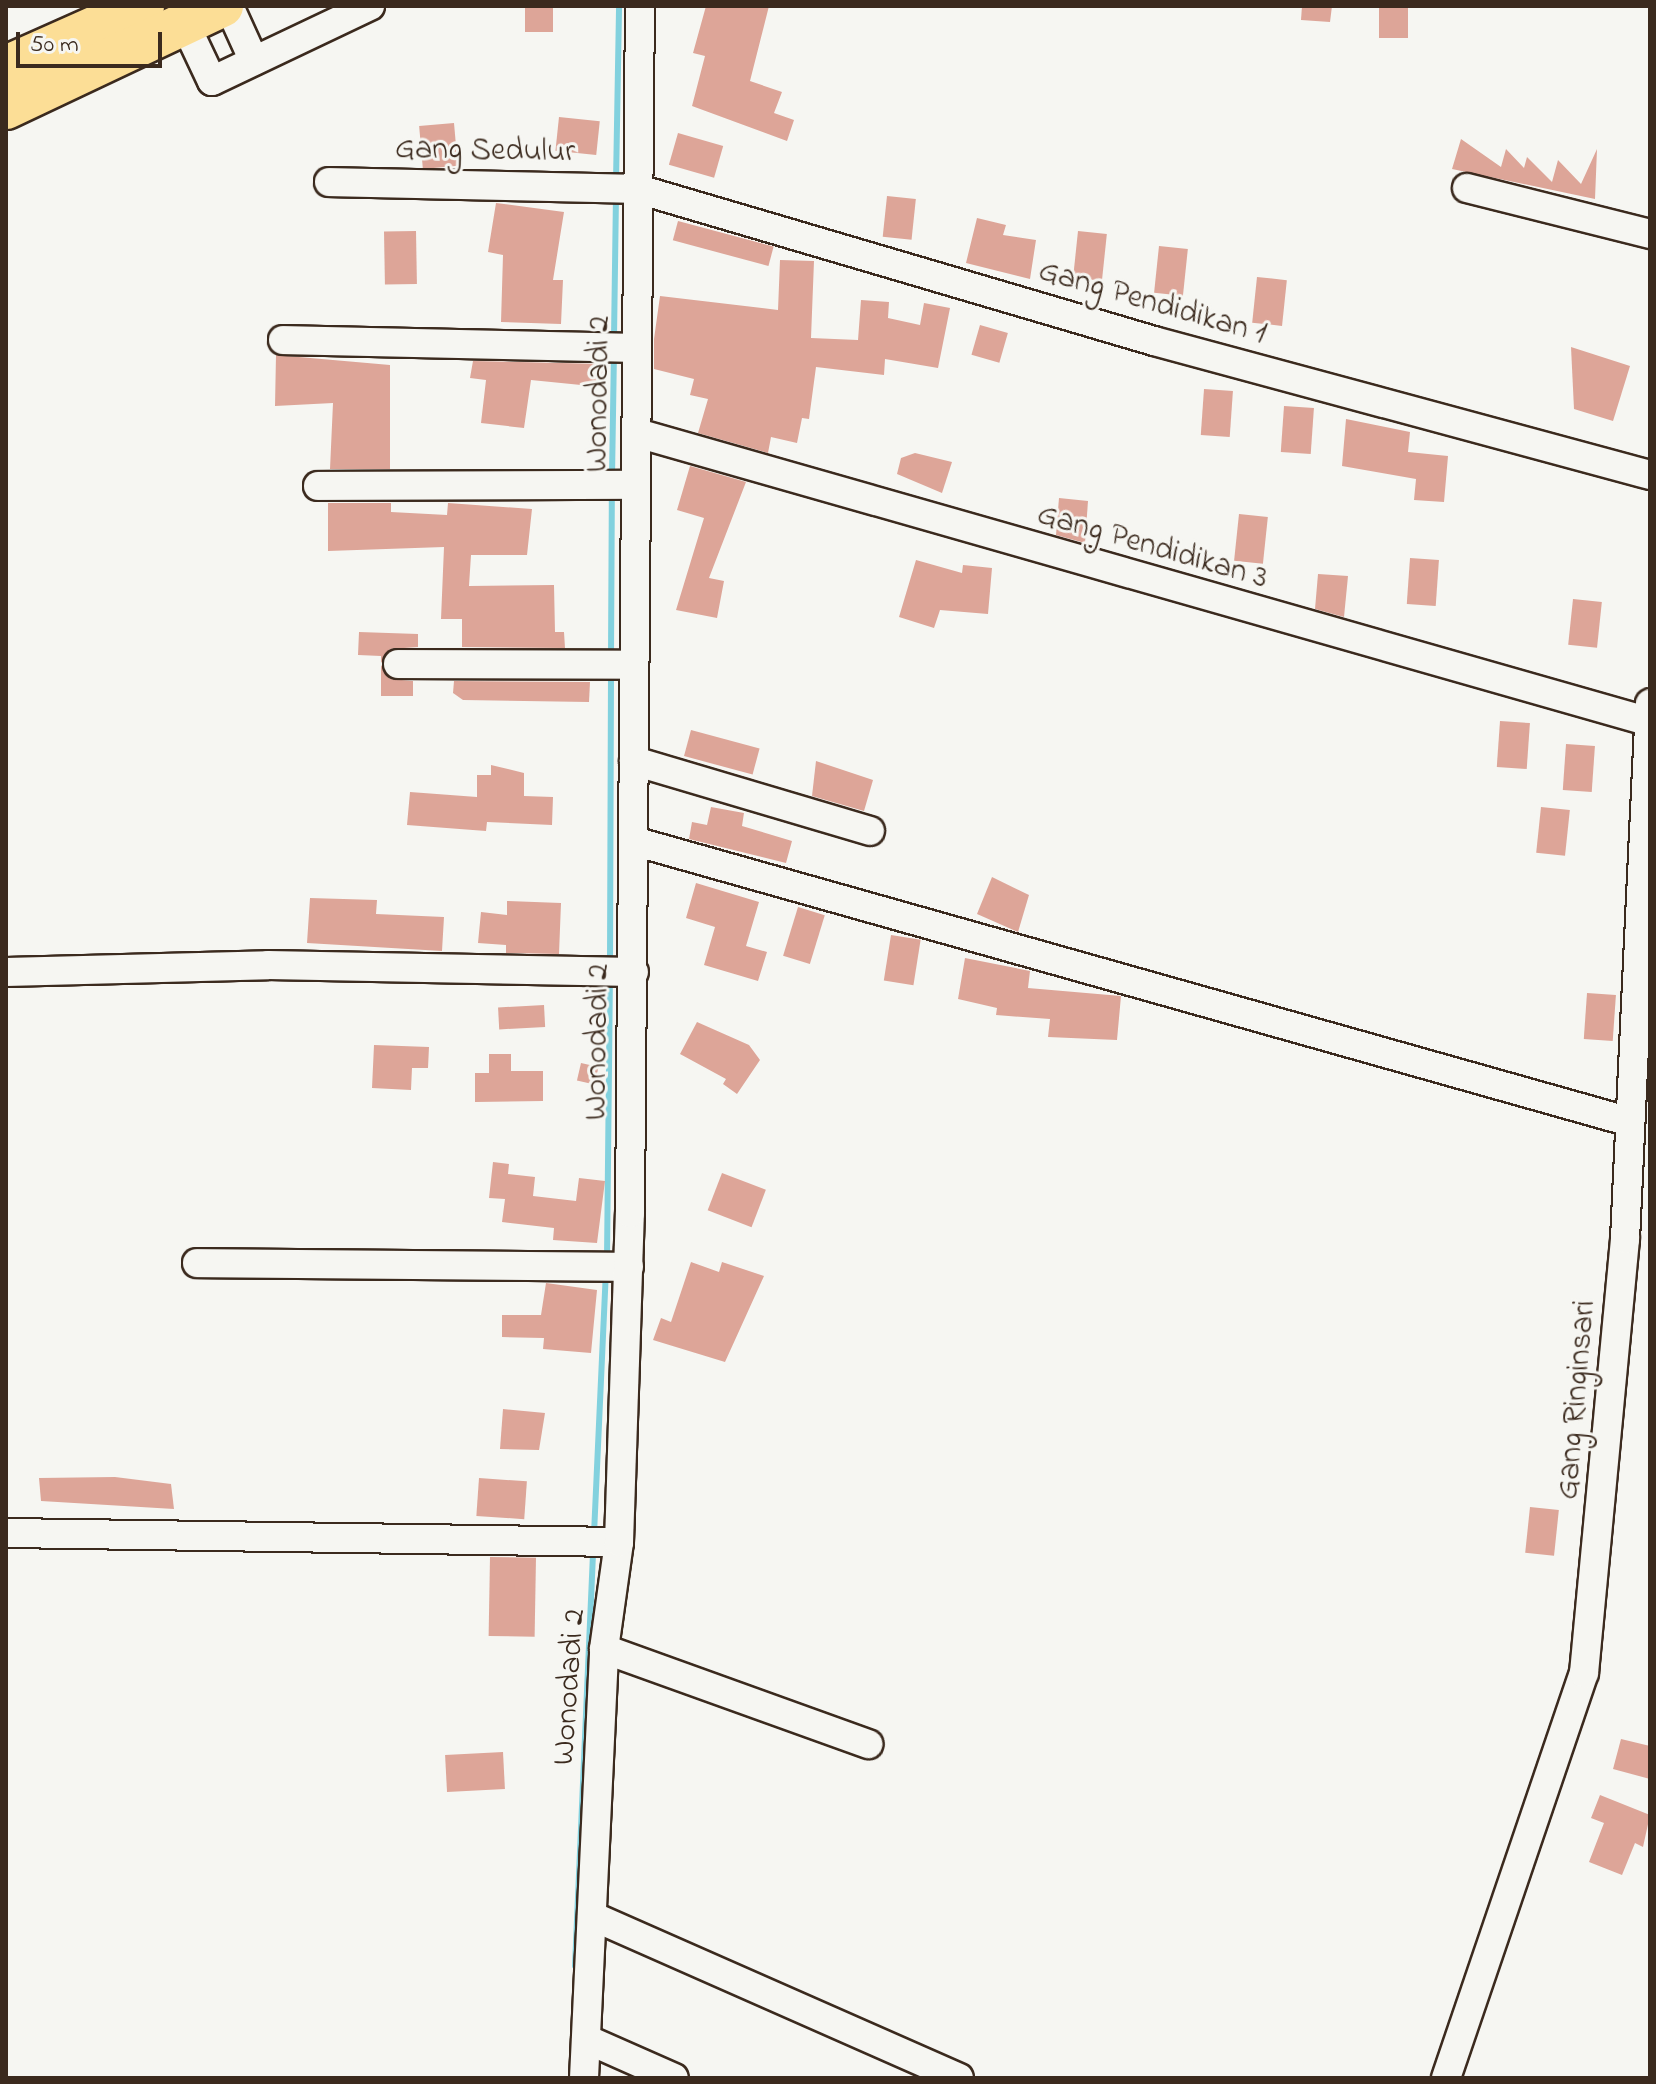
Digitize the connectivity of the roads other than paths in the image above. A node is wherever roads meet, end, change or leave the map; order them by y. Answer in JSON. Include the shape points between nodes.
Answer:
{"nodes":[{"id":1,"x":143,"y":6,"type":"edge"},
{"id":2,"x":222,"y":6,"type":"edge"},
{"id":3,"x":229,"y":6,"type":"edge"},
{"id":4,"x":370,"y":6,"type":"edge"},
{"id":5,"x":640,"y":6,"type":"edge"},
{"id":6,"x":185,"y":24,"type":"junction"},
{"id":7,"x":254,"y":61,"type":"junction"},
{"id":8,"x":6,"y":67,"type":"edge"},
{"id":9,"x":6,"y":108,"type":"edge"},
{"id":10,"x":329,"y":182,"type":"dead end"},
{"id":11,"x":1467,"y":188,"type":"dead end"},
{"id":12,"x":638,"y":189,"type":"junction"},
{"id":13,"x":1650,"y":234,"type":"edge"},
{"id":14,"x":283,"y":340,"type":"dead end"},
{"id":15,"x":635,"y":348,"type":"junction"},
{"id":16,"x":637,"y":433,"type":"junction"},
{"id":17,"x":1650,"y":475,"type":"edge"},
{"id":18,"x":632,"y":485,"type":"junction"},
{"id":19,"x":318,"y":486,"type":"dead end"},
{"id":20,"x":398,"y":664,"type":"dead end"},
{"id":21,"x":634,"y":665,"type":"junction"},
{"id":22,"x":1650,"y":704,"type":"edge"},
{"id":23,"x":1650,"y":722,"type":"edge"},
{"id":24,"x":634,"y":761,"type":"junction"},
{"id":25,"x":870,"y":831,"type":"dead end"},
{"id":26,"x":637,"y":842,"type":"junction"},
{"id":27,"x":1647,"y":945,"type":"edge"},
{"id":28,"x":6,"y":972,"type":"edge"},
{"id":29,"x":634,"y":972,"type":"junction"},
{"id":30,"x":1627,"y":1121,"type":"junction"},
{"id":31,"x":197,"y":1263,"type":"dead end"},
{"id":32,"x":616,"y":1268,"type":"junction"},
{"id":33,"x":6,"y":1533,"type":"edge"},
{"id":34,"x":611,"y":1544,"type":"junction"},
{"id":35,"x":604,"y":1649,"type":"junction"},
{"id":36,"x":868,"y":1744,"type":"dead end"},
{"id":37,"x":592,"y":1916,"type":"junction"},
{"id":38,"x":586,"y":2039,"type":"junction"},
{"id":39,"x":584,"y":2078,"type":"edge"},
{"id":40,"x":674,"y":2078,"type":"edge"},
{"id":41,"x":959,"y":2078,"type":"edge"},
{"id":42,"x":1446,"y":2078,"type":"edge"}],
"edges":[{"from":1,"to":8,"type":"highway"},
{"from":2,"to":6,"type":"highway"},
{"from":3,"to":7,"type":"street"},
{"from":4,"to":7,"type":"street"},
{"from":5,"to":12,"type":"street","name":"Wonodadi 2"},
{"from":6,"to":7,"type":"street","via":[[212,81]]},
{"from":6,"to":9,"type":"highway"},
{"from":10,"to":12,"type":"street","name":"Gang Sedulur"},
{"from":11,"to":13,"type":"street"},
{"from":12,"to":15,"type":"street","name":"Wonodadi 2"},
{"from":12,"to":17,"type":"street","name":"Gang Pendidikan 1","via":[[1154,341]]},
{"from":14,"to":15,"type":"street"},
{"from":15,"to":16,"type":"street","name":"Wonodadi 2"},
{"from":16,"to":18,"type":"street","name":"Wonodadi 2"},
{"from":16,"to":23,"type":"street","name":"Gang Pendidikan 3"},
{"from":18,"to":19,"type":"street"},
{"from":18,"to":21,"type":"street","name":"Wonodadi 2"},
{"from":20,"to":21,"type":"street"},
{"from":21,"to":24,"type":"street","name":"Wonodadi 2"},
{"from":22,"to":23,"type":"street","name":"Gang Ringinsari"},
{"from":23,"to":27,"type":"street","name":"Gang Ringinsari"},
{"from":24,"to":25,"type":"street"},
{"from":24,"to":26,"type":"street","name":"Wonodadi 2"},
{"from":26,"to":29,"type":"street","name":"Wonodadi 2"},
{"from":26,"to":30,"type":"street"},
{"from":27,"to":30,"type":"street","name":"Gang Ringinsari"},
{"from":28,"to":29,"type":"street","via":[[268,965]]},
{"from":29,"to":32,"type":"street","name":"Wonodadi 2"},
{"from":30,"to":42,"type":"street","name":"Gang Ringinsari","via":[[1625,1239],[1584,1673]]},
{"from":31,"to":32,"type":"street"},
{"from":32,"to":34,"type":"street","name":"Wonodadi 2"},
{"from":33,"to":34,"type":"street"},
{"from":34,"to":35,"type":"street","name":"Wonodadi 2"},
{"from":35,"to":36,"type":"street"},
{"from":35,"to":37,"type":"street","name":"Wonodadi 2"},
{"from":37,"to":38,"type":"street","name":"Wonodadi 2"},
{"from":37,"to":41,"type":"street"},
{"from":38,"to":39,"type":"street","name":"Wonodadi 2"},
{"from":38,"to":40,"type":"street"}]}
